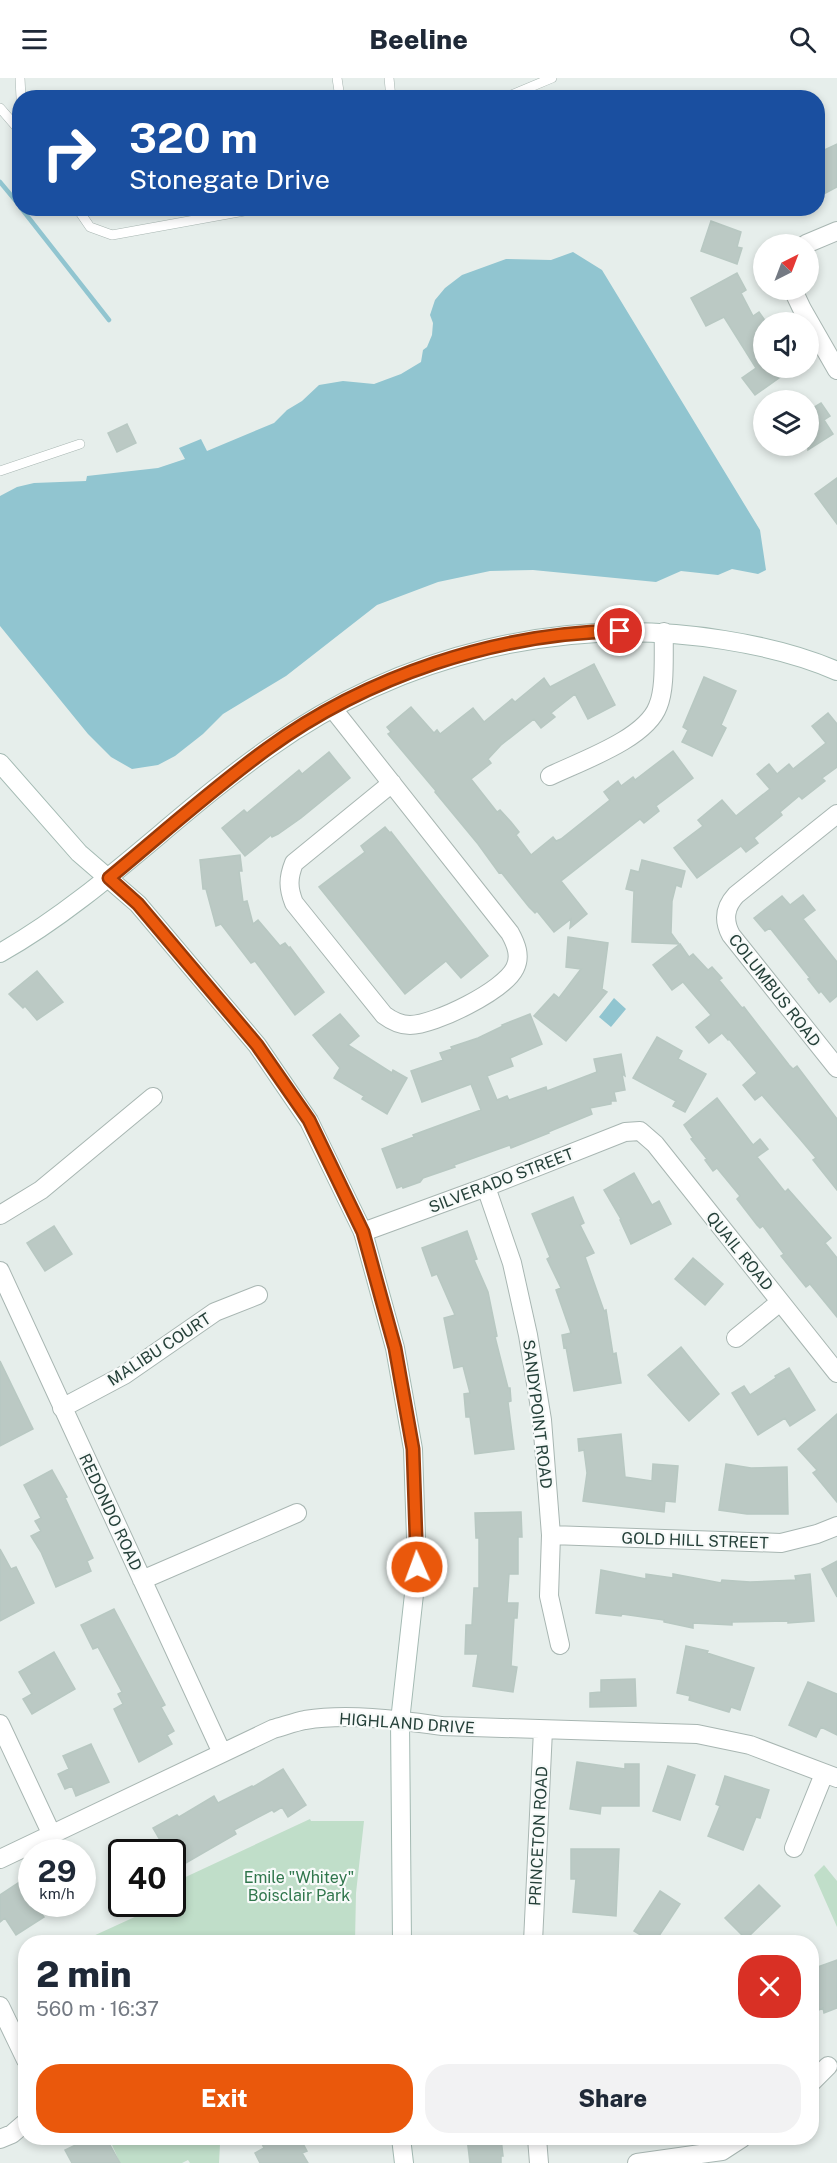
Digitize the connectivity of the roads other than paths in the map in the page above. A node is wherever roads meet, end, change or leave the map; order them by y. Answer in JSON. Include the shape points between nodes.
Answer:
{"nodes":[{"id":1,"x":552,"y":78,"type":"edge"},
{"id":2,"x":523,"y":90,"type":"edge"},
{"id":3,"x":0,"y":108,"type":"edge"},
{"id":4,"x":12,"y":122,"type":"edge"},
{"id":5,"x":82,"y":216,"type":"edge"},
{"id":6,"x":217,"y":216,"type":"edge"},
{"id":7,"x":837,"y":231,"type":"edge"},
{"id":8,"x":819,"y":239,"type":"edge"},
{"id":9,"x":797,"y":300,"type":"edge"},
{"id":10,"x":837,"y":370,"type":"edge"},
{"id":11,"x":80,"y":444,"type":"dead end"},
{"id":12,"x":0,"y":471,"type":"edge"},
{"id":13,"x":664,"y":632,"type":"junction"},
{"id":14,"x":837,"y":670,"type":"edge"},
{"id":15,"x":333,"y":709,"type":"junction"},
{"id":16,"x":0,"y":763,"type":"edge"},
{"id":17,"x":550,"y":776,"type":"dead end"},
{"id":18,"x":392,"y":783,"type":"junction"},
{"id":19,"x":837,"y":814,"type":"edge"},
{"id":20,"x":109,"y":878,"type":"junction"},
{"id":21,"x":0,"y":953,"type":"edge"},
{"id":22,"x":837,"y":1068,"type":"edge"},
{"id":23,"x":153,"y":1097,"type":"dead end"},
{"id":24,"x":640,"y":1131,"type":"joint"},
{"id":25,"x":486,"y":1187,"type":"junction"},
{"id":26,"x":0,"y":1215,"type":"edge"},
{"id":27,"x":363,"y":1232,"type":"junction"},
{"id":28,"x":0,"y":1271,"type":"edge"},
{"id":29,"x":258,"y":1295,"type":"dead end"},
{"id":30,"x":780,"y":1302,"type":"junction"},
{"id":31,"x":736,"y":1338,"type":"dead end"},
{"id":32,"x":837,"y":1373,"type":"edge"},
{"id":33,"x":62,"y":1408,"type":"junction"},
{"id":34,"x":297,"y":1513,"type":"dead end"},
{"id":35,"x":837,"y":1526,"type":"edge"},
{"id":36,"x":551,"y":1535,"type":"junction"},
{"id":37,"x":142,"y":1580,"type":"junction"},
{"id":38,"x":561,"y":1645,"type":"dead end"},
{"id":39,"x":400,"y":1721,"type":"junction"},
{"id":40,"x":0,"y":1724,"type":"edge"},
{"id":41,"x":543,"y":1730,"type":"junction"},
{"id":42,"x":222,"y":1753,"type":"junction"},
{"id":43,"x":831,"y":1776,"type":"edge"},
{"id":44,"x":52,"y":1835,"type":"junction"},
{"id":45,"x":794,"y":1848,"type":"dead end"},
{"id":46,"x":0,"y":1859,"type":"edge"},
{"id":47,"x":402,"y":1935,"type":"edge"},
{"id":48,"x":533,"y":1935,"type":"edge"},
{"id":49,"x":0,"y":2006,"type":"edge"},
{"id":50,"x":18,"y":2043,"type":"edge"},
{"id":51,"x":828,"y":2066,"type":"dead end"},
{"id":52,"x":819,"y":2075,"type":"edge"},
{"id":53,"x":18,"y":2129,"type":"edge"},
{"id":54,"x":0,"y":2139,"type":"edge"},
{"id":55,"x":402,"y":2145,"type":"edge"},
{"id":56,"x":538,"y":2145,"type":"edge"},
{"id":57,"x":736,"y":2145,"type":"edge"},
{"id":58,"x":726,"y":2157,"type":"edge"},
{"id":59,"x":404,"y":2163,"type":"edge"},
{"id":60,"x":539,"y":2163,"type":"edge"},
{"id":61,"x":637,"y":2163,"type":"edge"}],
"edges":[{"from":1,"to":2,"type":"lane"},
{"from":3,"to":4,"type":"lane"},
{"from":5,"to":6,"type":"lane","via":[[90,227],[112,235]]},
{"from":7,"to":8,"type":"street"},
{"from":9,"to":10,"type":"street"},
{"from":11,"to":12,"type":"lane"},
{"from":13,"to":14,"type":"street","via":[[740,642]]},
{"from":13,"to":15,"type":"street","via":[[563,634],[490,647],[403,675]]},
{"from":13,"to":17,"type":"street","via":[[661,691],[654,716],[629,737]]},
{"from":15,"to":18,"type":"street"},
{"from":15,"to":20,"type":"street","via":[[268,748]]},
{"from":16,"to":20,"type":"street","via":[[79,853]]},
{"from":18,"to":18,"type":"street","via":[[510,933],[518,960],[508,977],[487,994],[453,1011],[410,1025],[384,1015],[289,892],[294,863]]},
{"from":19,"to":22,"type":"street","name":"COLUMBUS ROAD","via":[[736,895],[727,908],[726,922],[731,935]]},
{"from":20,"to":21,"type":"street"},
{"from":20,"to":27,"type":"street","via":[[138,904],[257,1045],[309,1120]]},
{"from":23,"to":26,"type":"street","via":[[41,1190]]},
{"from":24,"to":25,"type":"street","name":"SILVERADO STREET","via":[[625,1132]]},
{"from":24,"to":30,"type":"street","name":"QUAIL ROAD"},
{"from":25,"to":27,"type":"street","name":"SILVERADO STREET"},
{"from":25,"to":36,"type":"street","name":"SANDYPOINT ROAD","via":[[512,1263],[528,1335],[542,1420]]},
{"from":27,"to":39,"type":"street","via":[[395,1348],[413,1449],[417,1567]]},
{"from":28,"to":33,"type":"street","name":"REDONDO ROAD"},
{"from":29,"to":33,"type":"street","name":"MALIBU COURT","via":[[215,1312],[124,1375]]},
{"from":30,"to":31,"type":"street"},
{"from":30,"to":32,"type":"street","name":"QUAIL ROAD"},
{"from":33,"to":37,"type":"street","name":"REDONDO ROAD"},
{"from":34,"to":37,"type":"street"},
{"from":35,"to":36,"type":"street","name":"GOLD HILL STREET","via":[[781,1543]]},
{"from":36,"to":38,"type":"street","name":"SANDYPOINT ROAD","via":[[549,1596]]},
{"from":37,"to":42,"type":"street","name":"REDONDO ROAD"},
{"from":39,"to":41,"type":"street","name":"HIGHLAND DRIVE"},
{"from":39,"to":42,"type":"street","name":"HIGHLAND DRIVE","via":[[343,1717],[304,1720],[273,1729]]},
{"from":39,"to":47,"type":"street"},
{"from":40,"to":44,"type":"street"},
{"from":41,"to":43,"type":"street","name":"HIGHLAND DRIVE","via":[[697,1734],[750,1745]]},
{"from":41,"to":48,"type":"street","name":"PRINCETON ROAD"},
{"from":42,"to":44,"type":"street","name":"HIGHLAND DRIVE"},
{"from":43,"to":45,"type":"street"},
{"from":44,"to":46,"type":"street","name":"HIGHLAND DRIVE"},
{"from":49,"to":50,"type":"street"},
{"from":51,"to":52,"type":"street"},
{"from":53,"to":54,"type":"street"},
{"from":55,"to":59,"type":"street"},
{"from":56,"to":60,"type":"street"},
{"from":57,"to":58,"type":"street"},
{"from":58,"to":61,"type":"street"}]}
